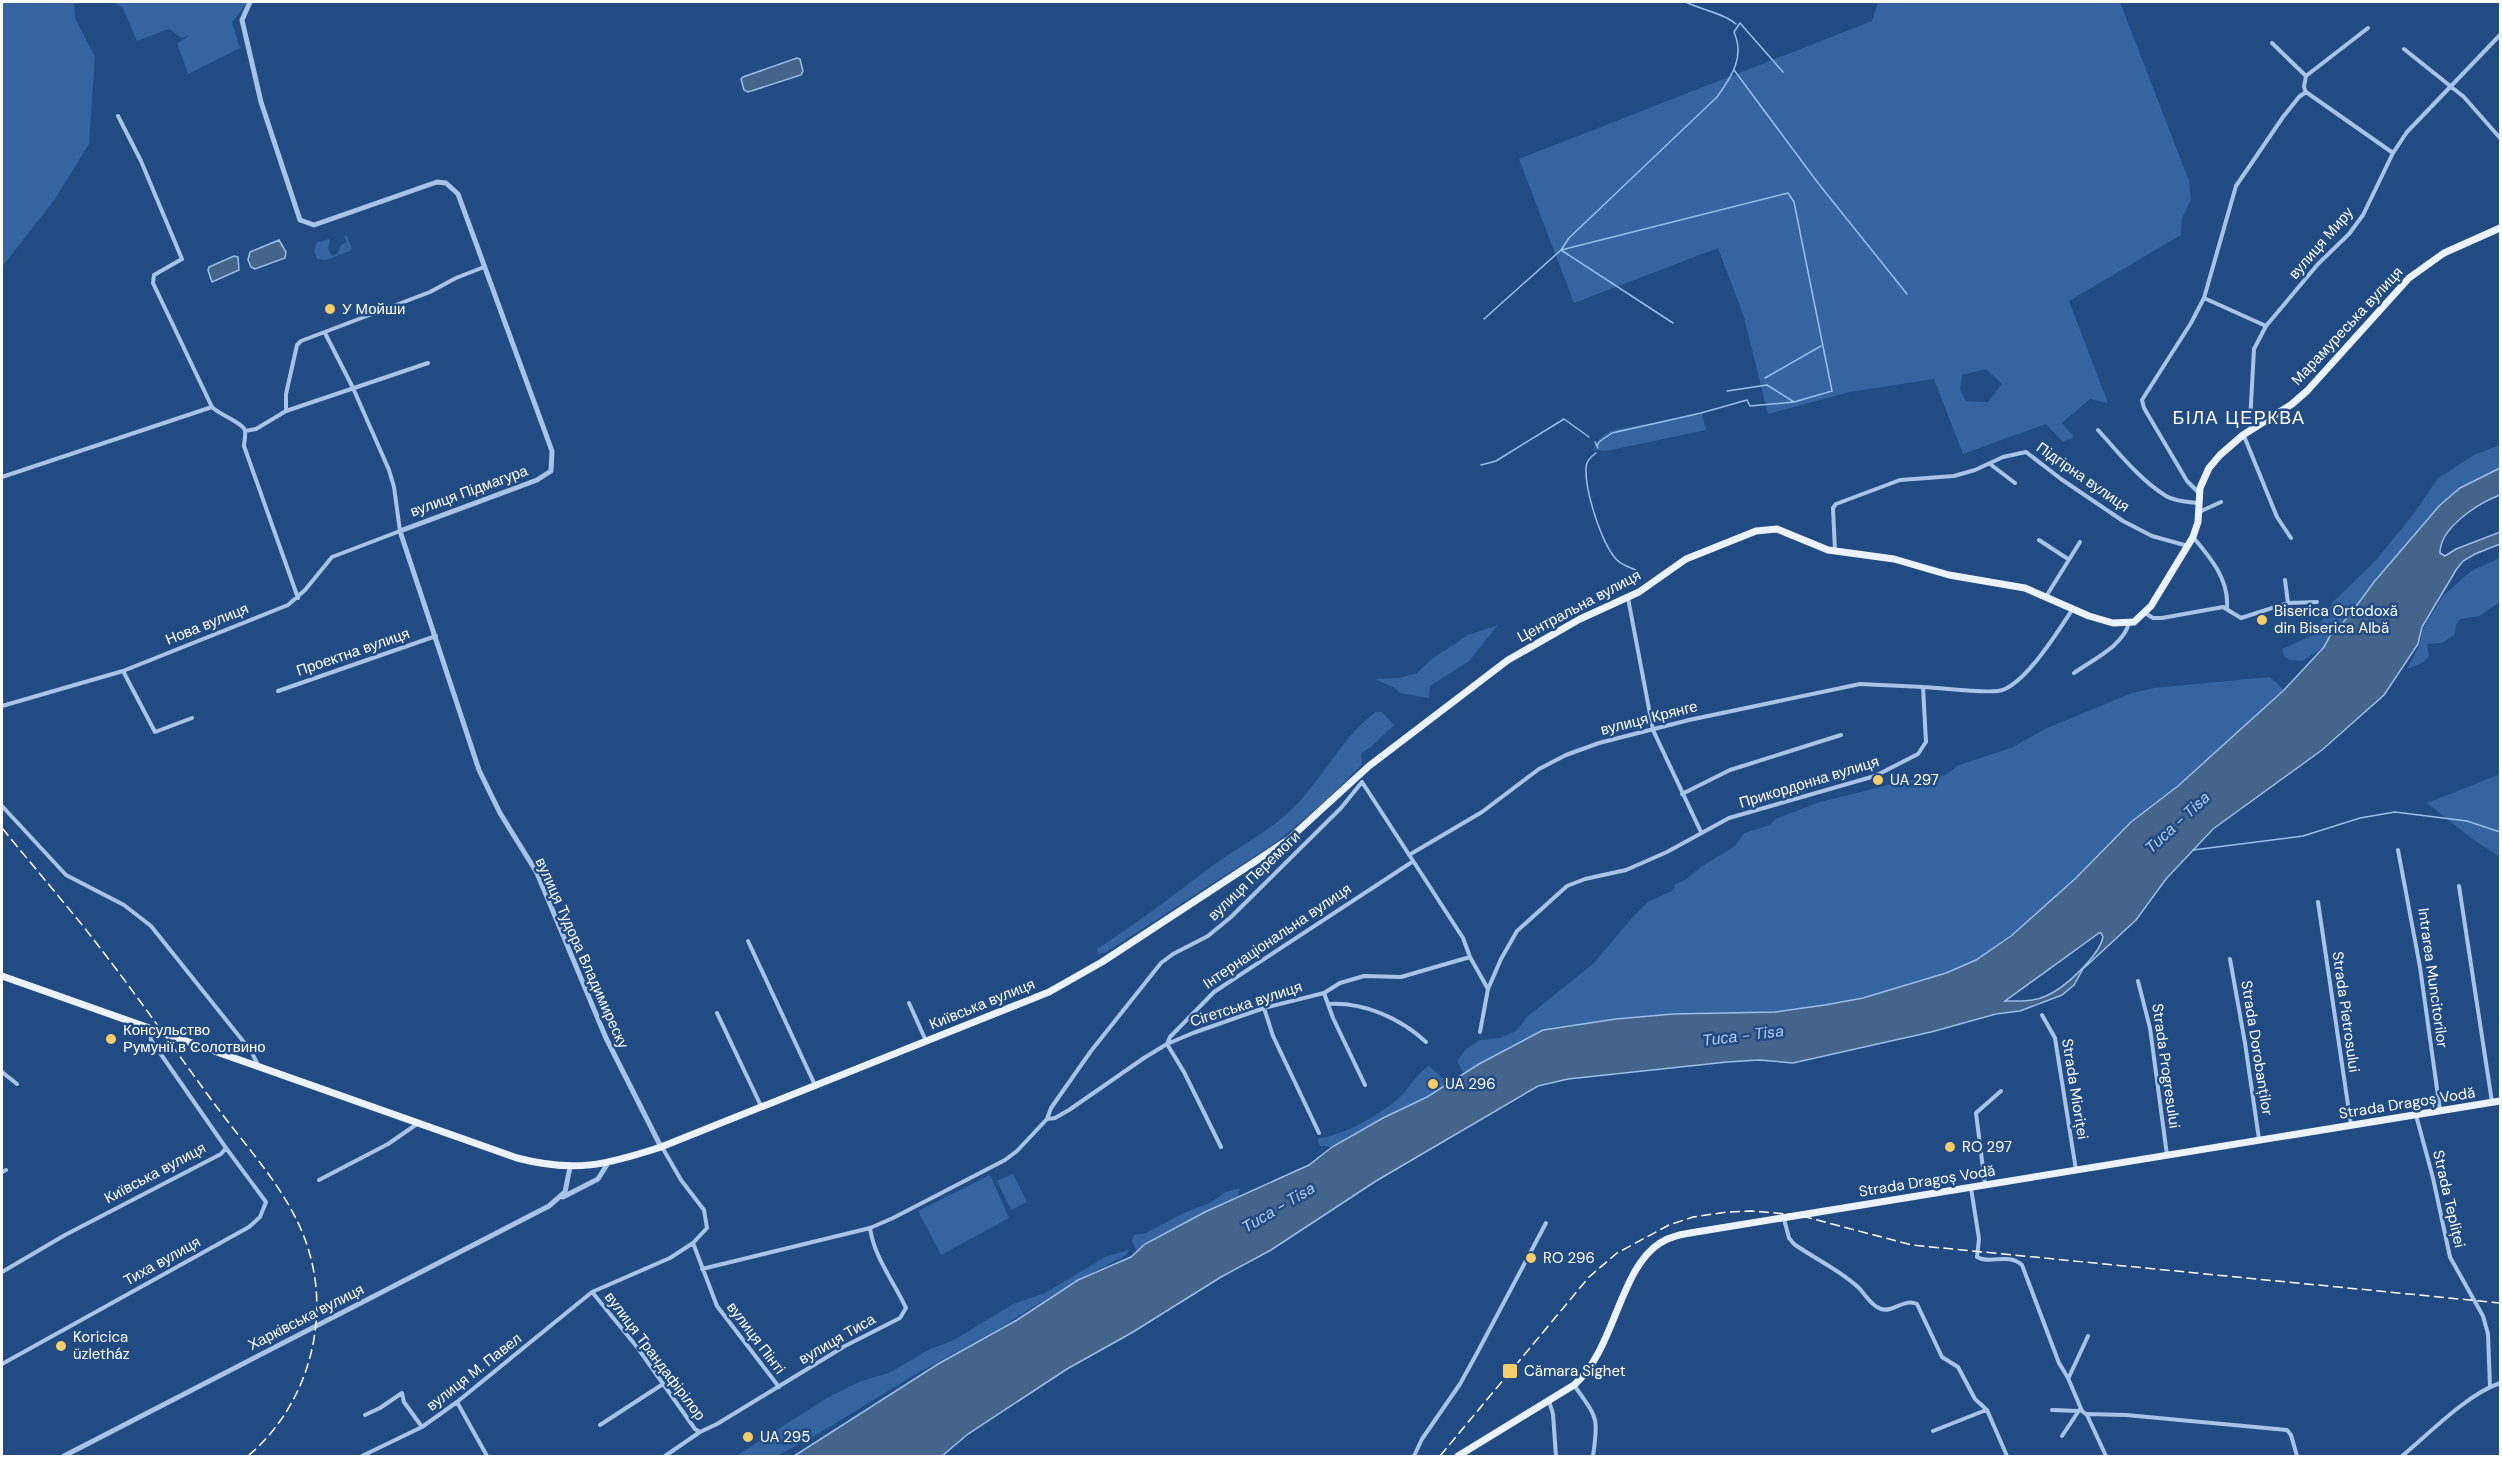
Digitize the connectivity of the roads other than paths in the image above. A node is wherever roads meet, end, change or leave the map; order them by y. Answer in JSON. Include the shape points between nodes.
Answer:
{"nodes":[{"id":1,"x":250,"y":2,"type":"edge"},
{"id":2,"x":2368,"y":28,"type":"dead end"},
{"id":3,"x":2500,"y":35,"type":"edge"},
{"id":4,"x":2272,"y":43,"type":"dead end"},
{"id":5,"x":2404,"y":49,"type":"dead end"},
{"id":6,"x":2306,"y":76,"type":"junction"},
{"id":7,"x":2451,"y":87,"type":"junction"},
{"id":8,"x":2306,"y":92,"type":"junction"},
{"id":9,"x":118,"y":116,"type":"dead end"},
{"id":10,"x":2500,"y":138,"type":"edge"},
{"id":11,"x":2393,"y":153,"type":"junction"},
{"id":12,"x":2500,"y":228,"type":"edge"},
{"id":13,"x":484,"y":267,"type":"junction"},
{"id":14,"x":2204,"y":298,"type":"junction"},
{"id":15,"x":2266,"y":326,"type":"junction"},
{"id":16,"x":325,"y":333,"type":"junction"},
{"id":17,"x":428,"y":363,"type":"dead end"},
{"id":18,"x":353,"y":388,"type":"junction"},
{"id":19,"x":212,"y":407,"type":"junction"},
{"id":20,"x":286,"y":411,"type":"junction"},
{"id":21,"x":2098,"y":430,"type":"dead end"},
{"id":22,"x":2251,"y":430,"type":"junction"},
{"id":23,"x":245,"y":431,"type":"junction"},
{"id":24,"x":2243,"y":435,"type":"junction"},
{"id":25,"x":1989,"y":464,"type":"junction"},
{"id":26,"x":2,"y":477,"type":"edge"},
{"id":27,"x":2015,"y":483,"type":"dead end"},
{"id":28,"x":2200,"y":493,"type":"junction"},
{"id":29,"x":2221,"y":502,"type":"dead end"},
{"id":30,"x":2199,"y":503,"type":"junction"},
{"id":31,"x":2199,"y":512,"type":"junction"},
{"id":32,"x":400,"y":531,"type":"junction"},
{"id":33,"x":2193,"y":537,"type":"junction"},
{"id":34,"x":2291,"y":538,"type":"dead end"},
{"id":35,"x":2039,"y":540,"type":"dead end"},
{"id":36,"x":2080,"y":542,"type":"dead end"},
{"id":37,"x":2188,"y":546,"type":"junction"},
{"id":38,"x":1835,"y":551,"type":"junction"},
{"id":39,"x":2068,"y":559,"type":"junction"},
{"id":40,"x":2285,"y":580,"type":"dead end"},
{"id":41,"x":2047,"y":596,"type":"junction"},
{"id":42,"x":297,"y":598,"type":"junction"},
{"id":43,"x":1628,"y":598,"type":"junction"},
{"id":44,"x":2317,"y":602,"type":"dead end"},
{"id":45,"x":2288,"y":603,"type":"junction"},
{"id":46,"x":2227,"y":607,"type":"junction"},
{"id":47,"x":2072,"y":609,"type":"junction"},
{"id":48,"x":2145,"y":613,"type":"junction"},
{"id":49,"x":2129,"y":623,"type":"junction"},
{"id":50,"x":436,"y":636,"type":"junction"},
{"id":51,"x":123,"y":671,"type":"junction"},
{"id":52,"x":2074,"y":673,"type":"dead end"},
{"id":53,"x":1923,"y":687,"type":"junction"},
{"id":54,"x":278,"y":691,"type":"dead end"},
{"id":55,"x":2,"y":706,"type":"edge"},
{"id":56,"x":192,"y":718,"type":"dead end"},
{"id":57,"x":1653,"y":730,"type":"junction"},
{"id":58,"x":1841,"y":735,"type":"dead end"},
{"id":59,"x":1360,"y":779,"type":"junction"},
{"id":60,"x":1682,"y":794,"type":"junction"},
{"id":61,"x":2,"y":806,"type":"edge"},
{"id":62,"x":1701,"y":832,"type":"junction"},
{"id":63,"x":2398,"y":850,"type":"dead end"},
{"id":64,"x":1409,"y":855,"type":"junction"},
{"id":65,"x":1413,"y":862,"type":"junction"},
{"id":66,"x":2458,"y":886,"type":"dead end"},
{"id":67,"x":2318,"y":902,"type":"dead end"},
{"id":68,"x":747,"y":941,"type":"dead end"},
{"id":69,"x":1470,"y":957,"type":"junction"},
{"id":70,"x":2230,"y":959,"type":"dead end"},
{"id":71,"x":2,"y":976,"type":"edge"},
{"id":72,"x":2138,"y":981,"type":"dead end"},
{"id":73,"x":1488,"y":988,"type":"junction"},
{"id":74,"x":1324,"y":993,"type":"junction"},
{"id":75,"x":909,"y":1003,"type":"dead end"},
{"id":76,"x":1328,"y":1004,"type":"junction"},
{"id":77,"x":1264,"y":1008,"type":"junction"},
{"id":78,"x":717,"y":1013,"type":"dead end"},
{"id":79,"x":2042,"y":1015,"type":"dead end"},
{"id":80,"x":150,"y":1029,"type":"junction"},
{"id":81,"x":1480,"y":1032,"type":"dead end"},
{"id":82,"x":926,"y":1041,"type":"junction"},
{"id":83,"x":1426,"y":1042,"type":"dead end"},
{"id":84,"x":1167,"y":1044,"type":"junction"},
{"id":85,"x":260,"y":1068,"type":"junction"},
{"id":86,"x":2,"y":1072,"type":"edge"},
{"id":87,"x":17,"y":1084,"type":"dead end"},
{"id":88,"x":816,"y":1085,"type":"junction"},
{"id":89,"x":1365,"y":1085,"type":"dead end"},
{"id":90,"x":2001,"y":1091,"type":"dead end"},
{"id":91,"x":2497,"y":1102,"type":"edge"},
{"id":92,"x":762,"y":1107,"type":"junction"},
{"id":93,"x":2440,"y":1111,"type":"junction"},
{"id":94,"x":2416,"y":1115,"type":"junction"},
{"id":95,"x":1047,"y":1119,"type":"junction"},
{"id":96,"x":417,"y":1124,"type":"junction"},
{"id":97,"x":2351,"y":1125,"type":"junction"},
{"id":98,"x":1319,"y":1133,"type":"dead end"},
{"id":99,"x":2260,"y":1141,"type":"junction"},
{"id":100,"x":662,"y":1147,"type":"junction"},
{"id":101,"x":1221,"y":1147,"type":"dead end"},
{"id":102,"x":226,"y":1148,"type":"junction"},
{"id":103,"x":2167,"y":1156,"type":"junction"},
{"id":104,"x":608,"y":1163,"type":"junction"},
{"id":105,"x":570,"y":1167,"type":"junction"},
{"id":106,"x":2076,"y":1170,"type":"junction"},
{"id":107,"x":319,"y":1180,"type":"dead end"},
{"id":108,"x":1985,"y":1185,"type":"junction"},
{"id":109,"x":1971,"y":1188,"type":"junction"},
{"id":110,"x":559,"y":1199,"type":"junction"},
{"id":111,"x":1784,"y":1218,"type":"junction"},
{"id":112,"x":1546,"y":1223,"type":"dead end"},
{"id":113,"x":870,"y":1228,"type":"junction"},
{"id":114,"x":693,"y":1243,"type":"junction"},
{"id":115,"x":702,"y":1269,"type":"junction"},
{"id":116,"x":2,"y":1272,"type":"edge"},
{"id":117,"x":592,"y":1292,"type":"junction"},
{"id":118,"x":2088,"y":1336,"type":"dead end"},
{"id":119,"x":2,"y":1364,"type":"edge"},
{"id":120,"x":2068,"y":1378,"type":"junction"},
{"id":121,"x":2500,"y":1383,"type":"edge"},
{"id":122,"x":663,"y":1384,"type":"junction"},
{"id":123,"x":1574,"y":1385,"type":"junction"},
{"id":124,"x":778,"y":1387,"type":"junction"},
{"id":125,"x":2490,"y":1387,"type":"junction"},
{"id":126,"x":1549,"y":1400,"type":"junction"},
{"id":127,"x":457,"y":1402,"type":"junction"},
{"id":128,"x":1987,"y":1410,"type":"junction"},
{"id":129,"x":2052,"y":1410,"type":"dead end"},
{"id":130,"x":2080,"y":1410,"type":"junction"},
{"id":131,"x":2087,"y":1414,"type":"junction"},
{"id":132,"x":365,"y":1415,"type":"dead end"},
{"id":133,"x":600,"y":1425,"type":"dead end"},
{"id":134,"x":422,"y":1427,"type":"junction"},
{"id":135,"x":1933,"y":1431,"type":"dead end"},
{"id":136,"x":700,"y":1432,"type":"junction"},
{"id":137,"x":2062,"y":1436,"type":"dead end"},
{"id":138,"x":64,"y":1456,"type":"edge"},
{"id":139,"x":362,"y":1456,"type":"edge"},
{"id":140,"x":488,"y":1456,"type":"edge"},
{"id":141,"x":665,"y":1456,"type":"edge"},
{"id":142,"x":1414,"y":1456,"type":"edge"},
{"id":143,"x":1458,"y":1456,"type":"edge"},
{"id":144,"x":1556,"y":1456,"type":"edge"},
{"id":145,"x":1593,"y":1456,"type":"edge"},
{"id":146,"x":2007,"y":1456,"type":"edge"},
{"id":147,"x":2106,"y":1456,"type":"edge"},
{"id":148,"x":2297,"y":1456,"type":"edge"},
{"id":149,"x":2402,"y":1456,"type":"edge"}],
"edges":[{"from":1,"to":13,"type":"street","name":"вулиця Підмагура","via":[[242,21],[261,102],[300,220],[314,225],[437,182],[446,183],[458,194]]},
{"from":2,"to":6,"type":"street"},
{"from":3,"to":7,"type":"street","name":"вулиця Миру"},
{"from":4,"to":6,"type":"street"},
{"from":5,"to":7,"type":"street"},
{"from":6,"to":8,"type":"street"},
{"from":7,"to":10,"type":"street","via":[[2475,107]]},
{"from":7,"to":11,"type":"street","name":"вулиця Миру","via":[[2407,132]]},
{"from":8,"to":11,"type":"street"},
{"from":8,"to":14,"type":"street","via":[[2283,117],[2236,186]]},
{"from":9,"to":19,"type":"street","via":[[182,259],[154,275],[153,283]]},
{"from":11,"to":15,"type":"street","name":"вулиця Миру","via":[[2349,234]]},
{"from":12,"to":22,"type":"main road","name":"Марамуреська вулиця","via":[[2444,253],[2409,278],[2307,391]]},
{"from":13,"to":16,"type":"street"},
{"from":13,"to":32,"type":"street","name":"вулиця Підмагура","via":[[552,451],[551,471],[537,480]]},
{"from":14,"to":15,"type":"street"},
{"from":14,"to":28,"type":"street","via":[[2142,400],[2187,481]]},
{"from":15,"to":22,"type":"street","name":"вулиця Миру","via":[[2254,349]]},
{"from":16,"to":18,"type":"street","name":"вулиця Підмагура"},
{"from":16,"to":20,"type":"street","via":[[297,345]]},
{"from":17,"to":18,"type":"street"},
{"from":18,"to":20,"type":"street"},
{"from":18,"to":32,"type":"street","name":"вулиця Підмагура","via":[[389,470]]},
{"from":19,"to":23,"type":"street"},
{"from":19,"to":26,"type":"street"},
{"from":20,"to":23,"type":"street","via":[[256,429]]},
{"from":21,"to":30,"type":"street","via":[[2140,475],[2167,497]]},
{"from":22,"to":24,"type":"main road","name":"Марамуреська вулиця"},
{"from":23,"to":42,"type":"street","via":[[244,446]]},
{"from":24,"to":28,"type":"main road","name":"Марамуреська вулиця","via":[[2209,468]]},
{"from":24,"to":34,"type":"street","via":[[2277,518]]},
{"from":25,"to":27,"type":"street"},
{"from":25,"to":37,"type":"street","name":"Підгірна вулиця","via":[[2026,452],[2123,521],[2152,536]]},
{"from":25,"to":38,"type":"street","name":"Підгірна вулиця","via":[[1954,476],[1900,480],[1836,504]]},
{"from":28,"to":30,"type":"main road","name":"Марамуреська вулиця"},
{"from":29,"to":31,"type":"street"},
{"from":30,"to":31,"type":"main road","name":"Марамуреська вулиця"},
{"from":31,"to":33,"type":"main road","name":"Марамуреська вулиця"},
{"from":32,"to":42,"type":"street","name":"Нова вулиця","via":[[332,557]]},
{"from":32,"to":50,"type":"street","name":"вулиця Тудора Владимиреску"},
{"from":33,"to":37,"type":"main road","name":"Марамуреська вулиця"},
{"from":33,"to":46,"type":"street","via":[[2217,566]]},
{"from":35,"to":39,"type":"street"},
{"from":36,"to":39,"type":"street"},
{"from":37,"to":48,"type":"main road","name":"Марамуреська вулиця"},
{"from":38,"to":41,"type":"main road","name":"Центральна вулиця","via":[[1894,559]]},
{"from":38,"to":43,"type":"main road","name":"Центральна вулиця","via":[[1777,529],[1756,531],[1686,559]]},
{"from":39,"to":41,"type":"street"},
{"from":40,"to":45,"type":"street"},
{"from":41,"to":47,"type":"main road","name":"Центральна вулиця"},
{"from":42,"to":51,"type":"street","name":"Нова вулиця"},
{"from":43,"to":57,"type":"street"},
{"from":43,"to":59,"type":"main road","name":"Центральна вулиця","via":[[1580,619],[1508,660],[1443,708]]},
{"from":44,"to":45,"type":"street"},
{"from":45,"to":46,"type":"street","via":[[2241,618]]},
{"from":46,"to":48,"type":"street","via":[[2162,618]]},
{"from":47,"to":49,"type":"main road","name":"Центральна вулиця","via":[[2113,623]]},
{"from":47,"to":53,"type":"street","via":[[2046,651],[2008,687]]},
{"from":48,"to":49,"type":"main road"},
{"from":49,"to":52,"type":"street","via":[[2118,642]]},
{"from":50,"to":54,"type":"street","name":"Проектна вулиця"},
{"from":50,"to":100,"type":"street","name":"вулиця Тудора Владимиреску","via":[[489,793],[537,873],[606,1038]]},
{"from":51,"to":55,"type":"street","name":"Нова вулиця"},
{"from":51,"to":56,"type":"street","via":[[155,732]]},
{"from":53,"to":57,"type":"street","name":"вулиця Крянге","via":[[1860,684]]},
{"from":53,"to":62,"type":"street","name":"Прикордонна вулиця","via":[[1926,742],[1918,754],[1875,776],[1729,818]]},
{"from":57,"to":60,"type":"street"},
{"from":57,"to":64,"type":"street","name":"вулиця Крянге","via":[[1566,755]]},
{"from":58,"to":60,"type":"street","via":[[1730,770]]},
{"from":59,"to":64,"type":"street"},
{"from":59,"to":82,"type":"main road","name":"Київська вулиця","via":[[1288,840],[1102,962],[1049,992]]},
{"from":59,"to":95,"type":"street","name":"вулиця Перемоги","via":[[1341,808],[1231,917],[1208,936],[1161,963],[1091,1051]]},
{"from":60,"to":62,"type":"street"},
{"from":61,"to":85,"type":"street","via":[[66,875],[124,905],[151,926],[251,1051]]},
{"from":62,"to":73,"type":"street","name":"Прикордонна вулиця","via":[[1626,870],[1567,886],[1517,931]]},
{"from":63,"to":93,"type":"street","name":"Intrarea Muncitorilor"},
{"from":64,"to":65,"type":"street"},
{"from":65,"to":69,"type":"street","via":[[1463,938]]},
{"from":65,"to":84,"type":"street","name":"Інтернаціональна вулиця","via":[[1214,992]]},
{"from":66,"to":91,"type":"street"},
{"from":67,"to":97,"type":"street","name":"Strada Pietrosului"},
{"from":68,"to":88,"type":"street"},
{"from":69,"to":73,"type":"street"},
{"from":69,"to":74,"type":"street","name":"Сігетська вулиця","via":[[1401,977],[1364,976],[1340,982]]},
{"from":70,"to":99,"type":"street","name":"Strada Dorobanților"},
{"from":71,"to":80,"type":"main road"},
{"from":72,"to":103,"type":"street","name":"Strada Progresului","via":[[2150,1028]]},
{"from":73,"to":81,"type":"street","name":"Прикордонна вулиця"},
{"from":74,"to":76,"type":"street"},
{"from":74,"to":77,"type":"street","name":"Сігетська вулиця"},
{"from":75,"to":82,"type":"street"},
{"from":76,"to":83,"type":"street","via":[[1380,1013],[1413,1030]]},
{"from":76,"to":89,"type":"street"},
{"from":77,"to":84,"type":"street","name":"Сігетська вулиця"},
{"from":77,"to":98,"type":"street"},
{"from":78,"to":92,"type":"street"},
{"from":79,"to":106,"type":"street","name":"Strada Mioriței","via":[[2056,1043]]},
{"from":80,"to":85,"type":"main road"},
{"from":80,"to":102,"type":"street","name":"Київська вулиця","via":[[151,1040]]},
{"from":82,"to":88,"type":"main road","name":"Київська вулиця"},
{"from":84,"to":95,"type":"street","name":"Сігетська вулиця","via":[[1069,1110]]},
{"from":84,"to":101,"type":"street"},
{"from":85,"to":96,"type":"main road","name":"Київська вулиця"},
{"from":86,"to":87,"type":"street"},
{"from":88,"to":92,"type":"main road","name":"Київська вулиця"},
{"from":90,"to":108,"type":"street","via":[[1976,1113]]},
{"from":91,"to":93,"type":"main road","name":"Strada Dragoș Vodă"},
{"from":92,"to":100,"type":"main road","name":"Київська вулиця"},
{"from":93,"to":94,"type":"main road","name":"Strada Dragoș Vodă"},
{"from":94,"to":97,"type":"main road","name":"Strada Dragoș Vodă"},
{"from":94,"to":125,"type":"street","name":"Strada Tepliței","via":[[2450,1257],[2483,1317],[2488,1334]]},
{"from":95,"to":113,"type":"street","via":[[1005,1160]]},
{"from":96,"to":105,"type":"main road","name":"Київська вулиця","via":[[517,1158]]},
{"from":96,"to":107,"type":"street"},
{"from":97,"to":99,"type":"main road","name":"Strada Dragoș Vodă"},
{"from":99,"to":103,"type":"main road","name":"Strada Dragoș Vodă"},
{"from":100,"to":104,"type":"main road","name":"Київська вулиця"},
{"from":100,"to":114,"type":"street","via":[[704,1210],[706,1228]]},
{"from":102,"to":116,"type":"street","name":"Київська вулиця"},
{"from":102,"to":119,"type":"street","name":"Тиха вулиця","via":[[266,1202],[260,1217],[249,1227]]},
{"from":103,"to":106,"type":"main road","name":"Strada Dragoș Vodă"},
{"from":104,"to":105,"type":"main road","name":"Київська вулиця"},
{"from":104,"to":110,"type":"street","name":"Харківська вулиця","via":[[598,1179]]},
{"from":105,"to":110,"type":"street","via":[[567,1186]]},
{"from":106,"to":108,"type":"main road","name":"Strada Dragoș Vodă"},
{"from":108,"to":109,"type":"main road","name":"Strada Dragoș Vodă"},
{"from":109,"to":111,"type":"main road","name":"Strada Dragoș Vodă"},
{"from":109,"to":120,"type":"street","via":[[1979,1239],[1977,1257],[2013,1258],[2022,1265]]},
{"from":110,"to":138,"type":"street","name":"Харківська вулиця"},
{"from":111,"to":123,"type":"main road","name":"Strada Dragoș Vodă","via":[[1681,1234],[1655,1247],[1626,1292],[1597,1358]]},
{"from":111,"to":128,"type":"street","via":[[1794,1244],[1847,1278],[1875,1305],[1889,1309],[1906,1302],[1917,1304],[1942,1357],[1958,1367],[1975,1399]]},
{"from":112,"to":142,"type":"street","via":[[1471,1364]]},
{"from":113,"to":115,"type":"street"},
{"from":113,"to":124,"type":"street","name":"вулиця Тиса","via":[[905,1313]]},
{"from":114,"to":115,"type":"street","name":"вулиця Пінті"},
{"from":114,"to":117,"type":"street","name":"вулиця М. Павел","via":[[670,1258]]},
{"from":115,"to":124,"type":"street","name":"вулиця Пінті","via":[[717,1306]]},
{"from":117,"to":122,"type":"street","name":"вулиця Трандафірілор"},
{"from":117,"to":127,"type":"street","name":"вулиця М. Павел"},
{"from":118,"to":120,"type":"street"},
{"from":120,"to":130,"type":"street"},
{"from":121,"to":125,"type":"street"},
{"from":122,"to":133,"type":"street"},
{"from":122,"to":136,"type":"street","name":"вулиця Трандафірілор"},
{"from":123,"to":126,"type":"main road","name":"Strada Dragoș Vodă"},
{"from":123,"to":145,"type":"street","via":[[1597,1424]]},
{"from":124,"to":136,"type":"street","name":"вулиця Тиса"},
{"from":125,"to":149,"type":"street"},
{"from":126,"to":143,"type":"main road","name":"Strada Dragoș Vodă"},
{"from":126,"to":144,"type":"street"},
{"from":127,"to":134,"type":"street","name":"вулиця М. Павел"},
{"from":127,"to":140,"type":"street"},
{"from":128,"to":135,"type":"street"},
{"from":128,"to":146,"type":"street"},
{"from":129,"to":130,"type":"street"},
{"from":130,"to":131,"type":"street"},
{"from":130,"to":137,"type":"street"},
{"from":131,"to":147,"type":"street"},
{"from":131,"to":148,"type":"street","via":[[2287,1430]]},
{"from":132,"to":134,"type":"street","via":[[402,1393]]},
{"from":134,"to":139,"type":"street","name":"вулиця М. Павел"},
{"from":136,"to":141,"type":"street","name":"вулиця Тиса"}]}
